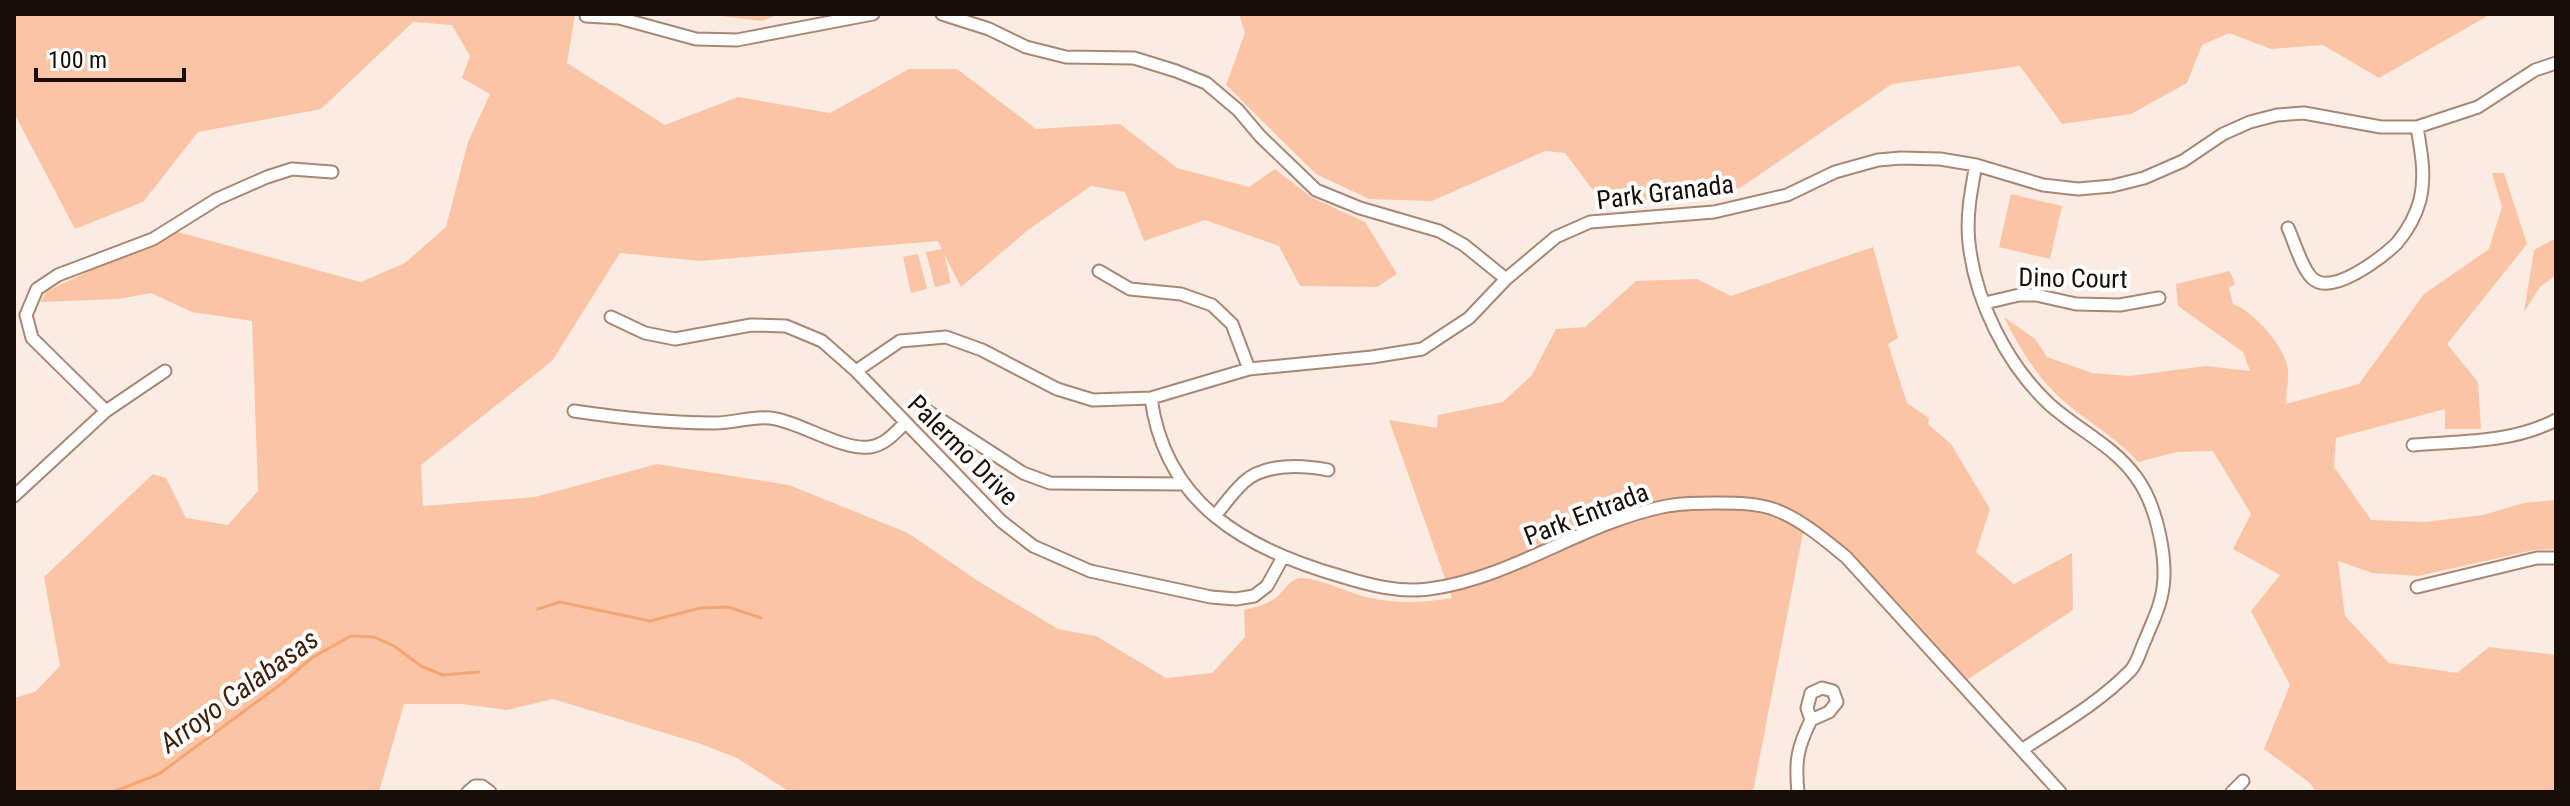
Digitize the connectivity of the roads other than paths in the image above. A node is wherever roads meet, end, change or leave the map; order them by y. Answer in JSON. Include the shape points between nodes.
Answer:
{"nodes":[{"id":1,"x":873,"y":14,"type":"edge"},
{"id":2,"x":942,"y":14,"type":"edge"},
{"id":3,"x":586,"y":16,"type":"dead end"},
{"id":4,"x":2556,"y":63,"type":"edge"},
{"id":5,"x":2417,"y":127,"type":"junction"},
{"id":6,"x":1976,"y":165,"type":"junction"},
{"id":7,"x":332,"y":172,"type":"dead end"},
{"id":8,"x":2288,"y":228,"type":"dead end"},
{"id":9,"x":1099,"y":271,"type":"dead end"},
{"id":10,"x":1506,"y":279,"type":"junction"},
{"id":11,"x":2159,"y":298,"type":"dead end"},
{"id":12,"x":1985,"y":303,"type":"junction"},
{"id":13,"x":611,"y":317,"type":"dead end"},
{"id":14,"x":1249,"y":369,"type":"junction"},
{"id":15,"x":165,"y":371,"type":"dead end"},
{"id":16,"x":856,"y":371,"type":"junction"},
{"id":17,"x":1151,"y":398,"type":"junction"},
{"id":18,"x":106,"y":411,"type":"junction"},
{"id":19,"x":574,"y":411,"type":"dead end"},
{"id":20,"x":929,"y":412,"type":"dead end"},
{"id":21,"x":2556,"y":420,"type":"edge"},
{"id":22,"x":905,"y":423,"type":"junction"},
{"id":23,"x":2413,"y":445,"type":"dead end"},
{"id":24,"x":1328,"y":470,"type":"dead end"},
{"id":25,"x":1183,"y":484,"type":"junction"},
{"id":26,"x":14,"y":496,"type":"edge"},
{"id":27,"x":1215,"y":516,"type":"junction"},
{"id":28,"x":1283,"y":557,"type":"junction"},
{"id":29,"x":2556,"y":558,"type":"edge"},
{"id":30,"x":2417,"y":587,"type":"dead end"},
{"id":31,"x":1811,"y":720,"type":"dead end"},
{"id":32,"x":2023,"y":749,"type":"junction"},
{"id":33,"x":2243,"y":781,"type":"dead end"},
{"id":34,"x":468,"y":792,"type":"edge"},
{"id":35,"x":490,"y":792,"type":"edge"},
{"id":36,"x":1798,"y":792,"type":"edge"},
{"id":37,"x":2060,"y":792,"type":"edge"},
{"id":38,"x":2232,"y":792,"type":"edge"}],
"edges":[{"from":1,"to":3,"type":"street","via":[[737,40],[696,39],[619,18]]},
{"from":2,"to":10,"type":"street","via":[[1026,47],[1066,57],[1134,58],[1206,83],[1316,190],[1439,231]]},
{"from":4,"to":5,"type":"street","name":"Park Granada","via":[[2535,70],[2478,107]]},
{"from":5,"to":6,"type":"street","name":"Park Granada","via":[[2381,127],[2304,113],[2277,115],[2223,134],[2183,161],[2144,178],[2078,189],[2043,185]]},
{"from":5,"to":8,"type":"street","via":[[2422,158],[2419,202],[2411,223],[2380,257],[2337,283],[2324,285],[2313,279]]},
{"from":6,"to":10,"type":"street","name":"Park Granada","via":[[1940,159],[1878,160],[1835,172],[1787,195],[1714,212],[1590,222],[1556,237]]},
{"from":6,"to":12,"type":"street","via":[[1968,240]]},
{"from":7,"to":18,"type":"street","via":[[292,169],[267,177],[217,199],[153,239],[58,275],[37,289],[26,315],[32,338]]},
{"from":9,"to":14,"type":"street","via":[[1130,289],[1181,294],[1212,305],[1232,324]]},
{"from":10,"to":14,"type":"street","name":"Park Granada","via":[[1469,318],[1422,349]]},
{"from":11,"to":12,"type":"street","name":"Dino Court","via":[[2120,305],[2019,295]]},
{"from":12,"to":32,"type":"street","via":[[2013,361],[2048,403],[2104,444],[2136,477],[2159,523],[2163,560],[2162,596],[2133,668],[2090,705]]},
{"from":13,"to":16,"type":"street","name":"Palermo Drive","via":[[645,333],[675,339],[751,325],[786,326],[822,341]]},
{"from":14,"to":17,"type":"street","name":"Park Granada"},
{"from":15,"to":18,"type":"street"},
{"from":16,"to":17,"type":"street","name":"Park Granada","via":[[900,341],[946,337],[1057,389],[1093,400]]},
{"from":16,"to":22,"type":"street","name":"Palermo Drive"},
{"from":17,"to":25,"type":"street","name":"Park Entrada","via":[[1161,444]]},
{"from":18,"to":26,"type":"street"},
{"from":19,"to":22,"type":"street","via":[[677,423],[770,418],[870,447],[888,440]]},
{"from":20,"to":25,"type":"street","via":[[1023,473],[1050,483]]},
{"from":21,"to":23,"type":"street","via":[[2504,438]]},
{"from":22,"to":28,"type":"street","name":"Palermo Drive","via":[[1001,521],[1033,546],[1090,571],[1236,599],[1254,596],[1267,586]]},
{"from":24,"to":27,"type":"street","via":[[1263,470],[1244,482]]},
{"from":25,"to":27,"type":"street","name":"Park Entrada"},
{"from":27,"to":28,"type":"street","name":"Park Entrada","via":[[1237,534]]},
{"from":28,"to":32,"type":"street","name":"Park Entrada","via":[[1389,589],[1427,590],[1476,579],[1660,507],[1735,503],[1777,510],[1846,557]]},
{"from":29,"to":30,"type":"street"},
{"from":31,"to":36,"type":"street","via":[[1795,761]]},
{"from":32,"to":37,"type":"street","name":"Park Entrada"},
{"from":33,"to":38,"type":"street"},
{"from":34,"to":35,"type":"street","via":[[482,786]]}]}
